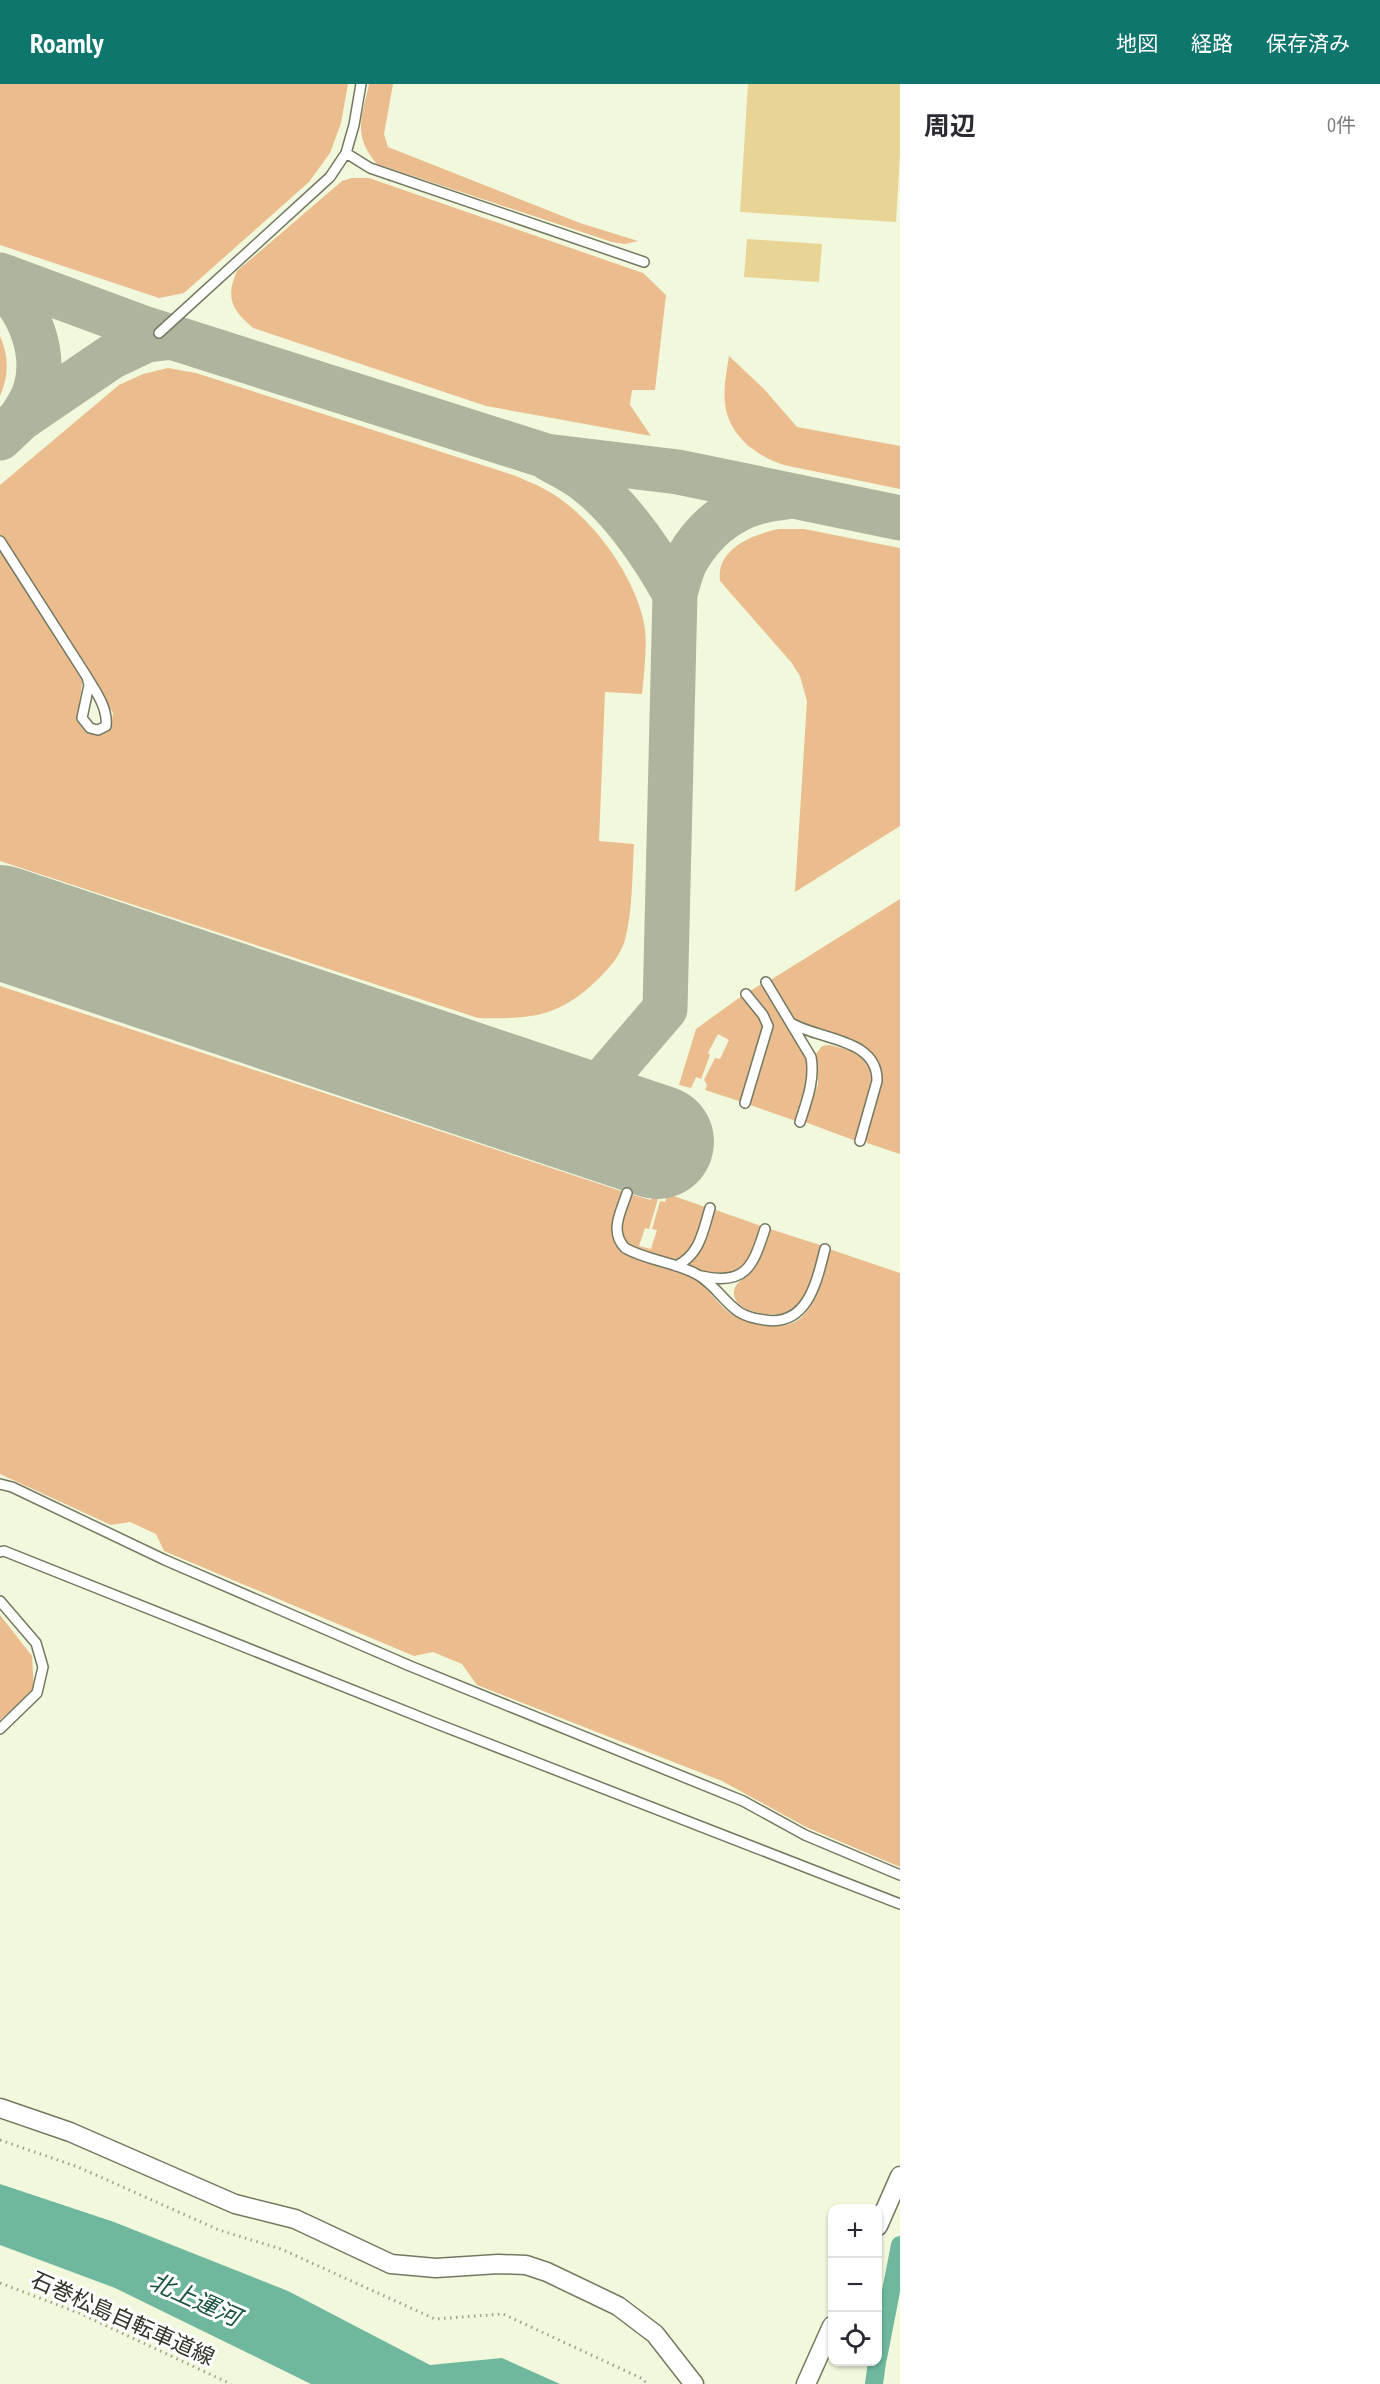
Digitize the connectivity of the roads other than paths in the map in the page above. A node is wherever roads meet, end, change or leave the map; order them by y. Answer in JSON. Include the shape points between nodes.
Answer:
{"nodes":[{"id":1,"x":361,"y":84,"type":"edge"},
{"id":2,"x":346,"y":153,"type":"junction"},
{"id":3,"x":644,"y":262,"type":"dead end"},
{"id":4,"x":159,"y":333,"type":"dead end"},
{"id":5,"x":0,"y":541,"type":"edge"},
{"id":6,"x":87,"y":678,"type":"junction"},
{"id":7,"x":766,"y":982,"type":"dead end"},
{"id":8,"x":746,"y":994,"type":"dead end"},
{"id":9,"x":791,"y":1023,"type":"junction"},
{"id":10,"x":745,"y":1103,"type":"dead end"},
{"id":11,"x":800,"y":1122,"type":"dead end"},
{"id":12,"x":860,"y":1141,"type":"dead end"},
{"id":13,"x":627,"y":1193,"type":"dead end"},
{"id":14,"x":710,"y":1208,"type":"dead end"},
{"id":15,"x":765,"y":1229,"type":"dead end"},
{"id":16,"x":825,"y":1248,"type":"dead end"},
{"id":17,"x":676,"y":1266,"type":"junction"},
{"id":18,"x":701,"y":1276,"type":"junction"},
{"id":19,"x":0,"y":1484,"type":"edge"},
{"id":20,"x":0,"y":1552,"type":"edge"},
{"id":21,"x":0,"y":1601,"type":"edge"},
{"id":22,"x":0,"y":1729,"type":"edge"},
{"id":23,"x":900,"y":1875,"type":"edge"},
{"id":24,"x":900,"y":1904,"type":"edge"},
{"id":25,"x":0,"y":2108,"type":"edge"},
{"id":26,"x":900,"y":2176,"type":"edge"},
{"id":27,"x":882,"y":2217,"type":"edge"},
{"id":28,"x":828,"y":2335,"type":"edge"},
{"id":29,"x":694,"y":2384,"type":"edge"},
{"id":30,"x":806,"y":2384,"type":"edge"}],
"edges":[{"from":1,"to":2,"type":"lane"},
{"from":2,"to":3,"type":"lane","via":[[370,168]]},
{"from":2,"to":4,"type":"lane","via":[[330,177]]},
{"from":5,"to":6,"type":"lane"},
{"from":6,"to":6,"type":"lane","via":[[108,715],[106,726],[98,730],[81,718],[89,685]]},
{"from":7,"to":9,"type":"lane"},
{"from":8,"to":10,"type":"lane","via":[[768,1026]]},
{"from":9,"to":11,"type":"lane","via":[[811,1057],[814,1071]]},
{"from":9,"to":12,"type":"lane","via":[[805,1031],[852,1044],[873,1063],[877,1081]]},
{"from":13,"to":17,"type":"lane","via":[[616,1226],[619,1241],[632,1251]]},
{"from":14,"to":17,"type":"lane","via":[[696,1250]]},
{"from":15,"to":18,"type":"lane","via":[[755,1258],[740,1275],[718,1280]]},
{"from":16,"to":18,"type":"lane","via":[[814,1291],[806,1305],[786,1319],[773,1322],[741,1314]]},
{"from":17,"to":18,"type":"lane"},
{"from":19,"to":23,"type":"lane","via":[[410,1666],[743,1801],[805,1835]]},
{"from":20,"to":24,"type":"lane"},
{"from":21,"to":22,"type":"lane","via":[[36,1643],[43,1667],[37,1694]]},
{"from":25,"to":29,"type":"street","via":[[70,2132],[236,2204],[295,2219],[391,2264],[436,2268],[526,2265],[547,2272],[618,2306],[655,2334]]},
{"from":26,"to":27,"type":"street"},
{"from":28,"to":30,"type":"street"}]}
